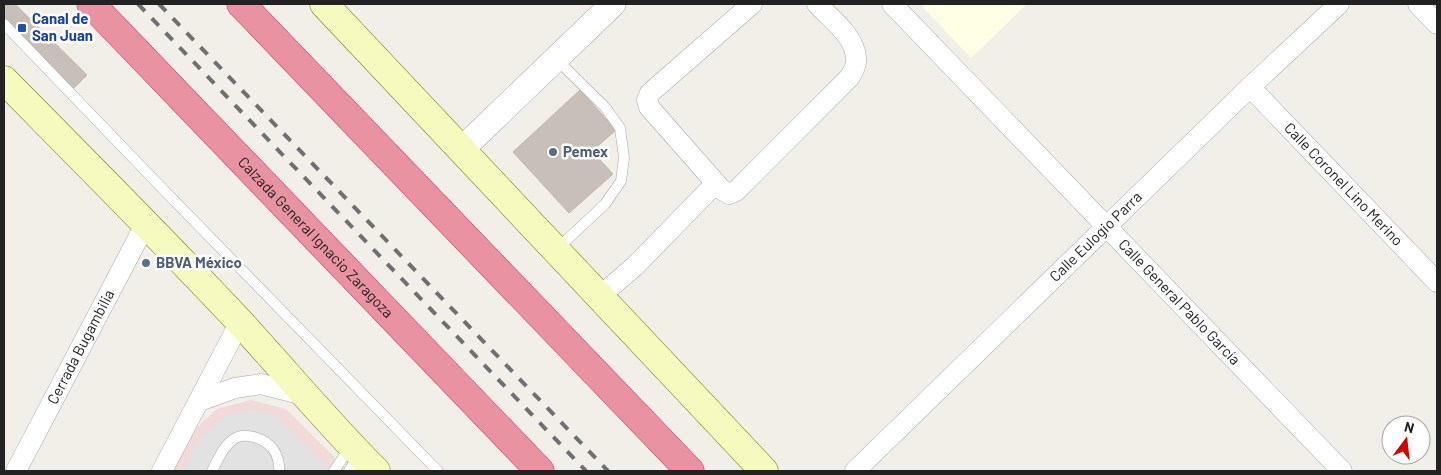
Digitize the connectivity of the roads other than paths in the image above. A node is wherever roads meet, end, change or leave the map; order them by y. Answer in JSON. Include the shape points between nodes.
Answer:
{"nodes":[{"id":1,"x":91,"y":4,"type":"edge"},
{"id":2,"x":241,"y":4,"type":"edge"},
{"id":3,"x":324,"y":4,"type":"edge"},
{"id":4,"x":613,"y":4,"type":"edge"},
{"id":5,"x":752,"y":4,"type":"edge"},
{"id":6,"x":817,"y":4,"type":"edge"},
{"id":7,"x":892,"y":4,"type":"edge"},
{"id":8,"x":1339,"y":4,"type":"edge"},
{"id":9,"x":1418,"y":4,"type":"edge"},
{"id":10,"x":4,"y":24,"type":"edge"},
{"id":11,"x":1437,"y":24,"type":"edge"},
{"id":12,"x":556,"y":58,"type":"junction"},
{"id":13,"x":4,"y":80,"type":"edge"},
{"id":14,"x":1250,"y":87,"type":"junction"},
{"id":15,"x":462,"y":149,"type":"junction"},
{"id":16,"x":716,"y":184,"type":"junction"},
{"id":17,"x":146,"y":223,"type":"junction"},
{"id":18,"x":1108,"y":226,"type":"junction"},
{"id":19,"x":555,"y":250,"type":"junction"},
{"id":20,"x":1437,"y":282,"type":"edge"},
{"id":21,"x":599,"y":298,"type":"junction"},
{"id":22,"x":240,"y":322,"type":"junction"},
{"id":23,"x":304,"y":396,"type":"junction"},
{"id":24,"x":199,"y":401,"type":"junction"},
{"id":25,"x":364,"y":464,"type":"edge"},
{"id":26,"x":16,"y":471,"type":"edge"},
{"id":27,"x":162,"y":471,"type":"edge"},
{"id":28,"x":212,"y":471,"type":"edge"},
{"id":29,"x":279,"y":471,"type":"edge"},
{"id":30,"x":334,"y":471,"type":"edge"},
{"id":31,"x":438,"y":471,"type":"edge"},
{"id":32,"x":540,"y":471,"type":"edge"},
{"id":33,"x":690,"y":471,"type":"edge"},
{"id":34,"x":764,"y":471,"type":"edge"},
{"id":35,"x":855,"y":471,"type":"edge"},
{"id":36,"x":1342,"y":471,"type":"edge"}],
"edges":[{"from":1,"to":32,"type":"highway","name":"Calzada General Ignacio Zaragoza"},
{"from":2,"to":33,"type":"highway"},
{"from":3,"to":15,"type":"main road"},
{"from":4,"to":12,"type":"street"},
{"from":5,"to":16,"type":"street","via":[[650,93],[647,100],[649,107]]},
{"from":6,"to":16,"type":"street","via":[[850,39],[856,58],[850,77],[733,193],[726,193]]},
{"from":7,"to":18,"type":"street","name":"Calle General Pablo García"},
{"from":8,"to":14,"type":"street","name":"Calle Eulogio Parra"},
{"from":9,"to":11,"type":"street"},
{"from":10,"to":31,"type":"lane"},
{"from":12,"to":15,"type":"street"},
{"from":12,"to":19,"type":"lane","via":[[605,107],[620,128],[624,158],[621,181],[605,204]]},
{"from":13,"to":17,"type":"main road"},
{"from":14,"to":18,"type":"street","name":"Calle Eulogio Parra"},
{"from":14,"to":20,"type":"street","name":"Calle Coronel Lino Merino"},
{"from":15,"to":19,"type":"main road"},
{"from":16,"to":21,"type":"street"},
{"from":17,"to":22,"type":"main road"},
{"from":17,"to":26,"type":"street","name":"Cerrada Bugambilia"},
{"from":18,"to":35,"type":"street","name":"Calle Eulogio Parra"},
{"from":18,"to":36,"type":"street","name":"Calle General Pablo García"},
{"from":19,"to":21,"type":"main road"},
{"from":21,"to":34,"type":"main road"},
{"from":22,"to":23,"type":"main road"},
{"from":22,"to":24,"type":"street"},
{"from":23,"to":24,"type":"street","via":[[261,384],[235,388]]},
{"from":23,"to":25,"type":"main road"},
{"from":24,"to":27,"type":"street"},
{"from":25,"to":30,"type":"lane"},
{"from":28,"to":29,"type":"lane","via":[[225,447],[235,437],[248,435],[274,449]]}]}
